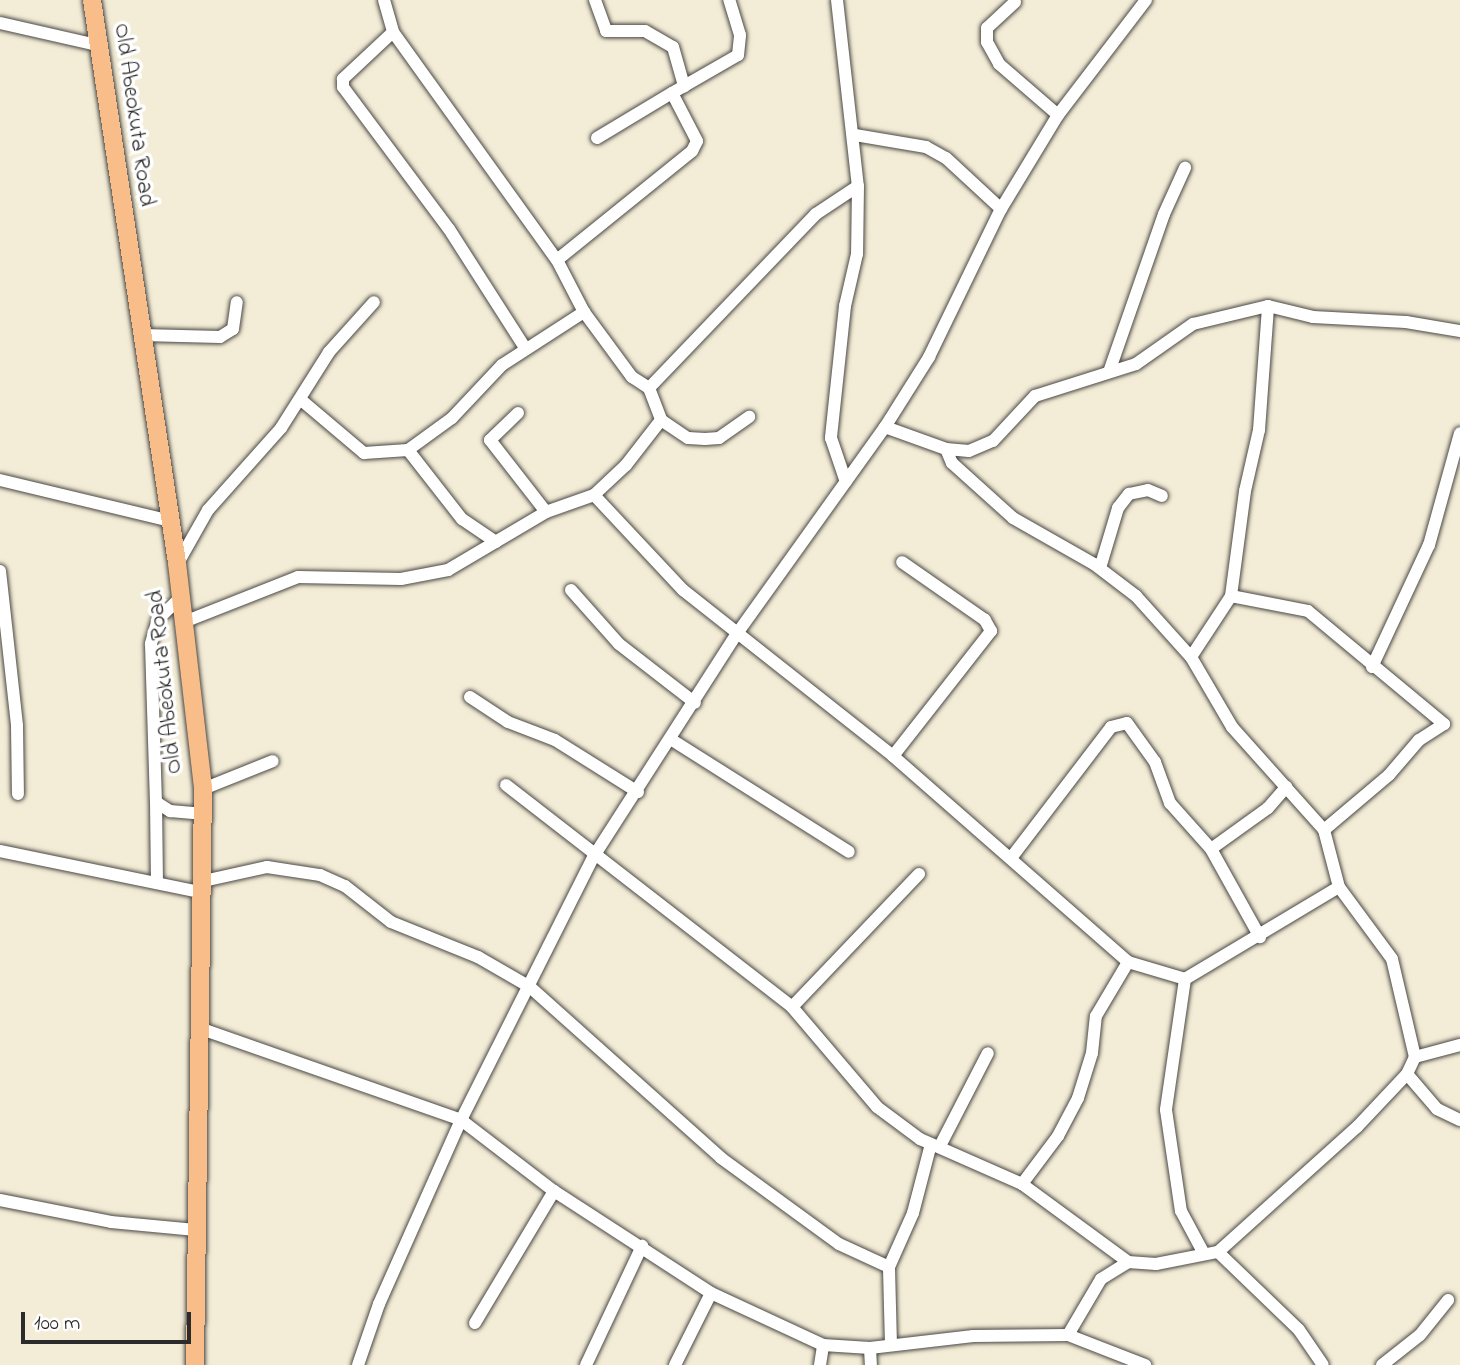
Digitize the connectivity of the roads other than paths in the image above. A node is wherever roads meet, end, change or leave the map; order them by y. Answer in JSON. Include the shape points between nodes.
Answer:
{"nodes":[{"id":1,"x":92,"y":0,"type":"edge"},
{"id":2,"x":384,"y":0,"type":"edge"},
{"id":3,"x":595,"y":0,"type":"edge"},
{"id":4,"x":729,"y":0,"type":"edge"},
{"id":5,"x":837,"y":0,"type":"edge"},
{"id":6,"x":1146,"y":0,"type":"edge"},
{"id":7,"x":1015,"y":2,"type":"dead end"},
{"id":8,"x":0,"y":23,"type":"edge"},
{"id":9,"x":393,"y":32,"type":"junction"},
{"id":10,"x":97,"y":45,"type":"junction"},
{"id":11,"x":684,"y":86,"type":"junction"},
{"id":12,"x":672,"y":93,"type":"junction"},
{"id":13,"x":1058,"y":115,"type":"junction"},
{"id":14,"x":855,"y":135,"type":"junction"},
{"id":15,"x":597,"y":138,"type":"dead end"},
{"id":16,"x":1185,"y":168,"type":"dead end"},
{"id":17,"x":858,"y":186,"type":"junction"},
{"id":18,"x":1001,"y":209,"type":"junction"},
{"id":19,"x":557,"y":260,"type":"junction"},
{"id":20,"x":237,"y":302,"type":"dead end"},
{"id":21,"x":374,"y":302,"type":"dead end"},
{"id":22,"x":1268,"y":306,"type":"junction"},
{"id":23,"x":584,"y":312,"type":"junction"},
{"id":24,"x":1460,"y":331,"type":"edge"},
{"id":25,"x":142,"y":335,"type":"junction"},
{"id":26,"x":525,"y":348,"type":"junction"},
{"id":27,"x":1109,"y":372,"type":"junction"},
{"id":28,"x":649,"y":388,"type":"junction"},
{"id":29,"x":300,"y":399,"type":"junction"},
{"id":30,"x":518,"y":413,"type":"dead end"},
{"id":31,"x":749,"y":417,"type":"dead end"},
{"id":32,"x":662,"y":420,"type":"junction"},
{"id":33,"x":885,"y":427,"type":"junction"},
{"id":34,"x":1460,"y":433,"type":"edge"},
{"id":35,"x":946,"y":449,"type":"junction"},
{"id":36,"x":408,"y":450,"type":"junction"},
{"id":37,"x":1457,"y":461,"type":"edge"},
{"id":38,"x":0,"y":480,"type":"edge"},
{"id":39,"x":846,"y":482,"type":"junction"},
{"id":40,"x":594,"y":495,"type":"junction"},
{"id":41,"x":1162,"y":496,"type":"dead end"},
{"id":42,"x":546,"y":512,"type":"junction"},
{"id":43,"x":171,"y":522,"type":"junction"},
{"id":44,"x":496,"y":542,"type":"junction"},
{"id":45,"x":902,"y":562,"type":"dead end"},
{"id":46,"x":177,"y":563,"type":"junction"},
{"id":47,"x":1100,"y":568,"type":"junction"},
{"id":48,"x":0,"y":571,"type":"edge"},
{"id":49,"x":571,"y":590,"type":"dead end"},
{"id":50,"x":1231,"y":596,"type":"junction"},
{"id":51,"x":181,"y":597,"type":"junction"},
{"id":52,"x":184,"y":622,"type":"junction"},
{"id":53,"x":736,"y":635,"type":"junction"},
{"id":54,"x":1191,"y":657,"type":"junction"},
{"id":55,"x":1372,"y":667,"type":"junction"},
{"id":56,"x":470,"y":697,"type":"dead end"},
{"id":57,"x":695,"y":703,"type":"junction"},
{"id":58,"x":672,"y":740,"type":"junction"},
{"id":59,"x":893,"y":756,"type":"junction"},
{"id":60,"x":273,"y":761,"type":"dead end"},
{"id":61,"x":506,"y":785,"type":"dead end"},
{"id":62,"x":1286,"y":787,"type":"junction"},
{"id":63,"x":203,"y":789,"type":"junction"},
{"id":64,"x":638,"y":792,"type":"junction"},
{"id":65,"x":18,"y":794,"type":"dead end"},
{"id":66,"x":156,"y":802,"type":"junction"},
{"id":67,"x":202,"y":814,"type":"junction"},
{"id":68,"x":1324,"y":831,"type":"junction"},
{"id":69,"x":1211,"y":849,"type":"junction"},
{"id":70,"x":0,"y":851,"type":"edge"},
{"id":71,"x":849,"y":852,"type":"dead end"},
{"id":72,"x":594,"y":856,"type":"junction"},
{"id":73,"x":1011,"y":858,"type":"junction"},
{"id":74,"x":919,"y":874,"type":"dead end"},
{"id":75,"x":157,"y":883,"type":"junction"},
{"id":76,"x":199,"y":887,"type":"junction"},
{"id":77,"x":1339,"y":887,"type":"junction"},
{"id":78,"x":1259,"y":937,"type":"junction"},
{"id":79,"x":1128,"y":962,"type":"junction"},
{"id":80,"x":1185,"y":979,"type":"junction"},
{"id":81,"x":530,"y":987,"type":"junction"},
{"id":82,"x":792,"y":1007,"type":"junction"},
{"id":83,"x":199,"y":1028,"type":"junction"},
{"id":84,"x":1460,"y":1045,"type":"edge"},
{"id":85,"x":988,"y":1053,"type":"dead end"},
{"id":86,"x":1415,"y":1057,"type":"junction"},
{"id":87,"x":1407,"y":1074,"type":"junction"},
{"id":88,"x":461,"y":1120,"type":"junction"},
{"id":89,"x":1460,"y":1120,"type":"edge"},
{"id":90,"x":936,"y":1144,"type":"junction"},
{"id":91,"x":1022,"y":1184,"type":"junction"},
{"id":92,"x":554,"y":1191,"type":"junction"},
{"id":93,"x":0,"y":1200,"type":"edge"},
{"id":94,"x":196,"y":1230,"type":"junction"},
{"id":95,"x":642,"y":1246,"type":"junction"},
{"id":96,"x":1203,"y":1252,"type":"junction"},
{"id":97,"x":1218,"y":1252,"type":"junction"},
{"id":98,"x":1128,"y":1262,"type":"junction"},
{"id":99,"x":889,"y":1267,"type":"junction"},
{"id":100,"x":712,"y":1293,"type":"junction"},
{"id":101,"x":1448,"y":1300,"type":"dead end"},
{"id":102,"x":475,"y":1323,"type":"dead end"},
{"id":103,"x":1069,"y":1335,"type":"junction"},
{"id":104,"x":823,"y":1345,"type":"junction"},
{"id":105,"x":891,"y":1345,"type":"junction"},
{"id":106,"x":870,"y":1348,"type":"junction"},
{"id":107,"x":195,"y":1365,"type":"edge"},
{"id":108,"x":358,"y":1365,"type":"edge"},
{"id":109,"x":586,"y":1365,"type":"edge"},
{"id":110,"x":674,"y":1365,"type":"edge"},
{"id":111,"x":820,"y":1365,"type":"edge"},
{"id":112,"x":871,"y":1365,"type":"edge"},
{"id":113,"x":1145,"y":1365,"type":"edge"},
{"id":114,"x":1323,"y":1365,"type":"edge"},
{"id":115,"x":1382,"y":1365,"type":"edge"}],
"edges":[{"from":1,"to":10,"type":"highway","name":"Old Abeokuta Road"},
{"from":2,"to":9,"type":"street"},
{"from":3,"to":11,"type":"street","via":[[606,31],[645,31],[673,47]]},
{"from":4,"to":11,"type":"street","via":[[741,45],[738,55]]},
{"from":5,"to":14,"type":"street"},
{"from":6,"to":13,"type":"street"},
{"from":7,"to":13,"type":"street","via":[[987,28],[987,42],[999,64]]},
{"from":8,"to":10,"type":"street"},
{"from":9,"to":19,"type":"street"},
{"from":9,"to":26,"type":"street","via":[[343,79],[343,87],[449,229]]},
{"from":10,"to":25,"type":"highway","name":"Old Abeokuta Road"},
{"from":11,"to":12,"type":"street"},
{"from":12,"to":15,"type":"street"},
{"from":12,"to":19,"type":"street","via":[[697,141],[692,151]]},
{"from":13,"to":18,"type":"street"},
{"from":14,"to":17,"type":"street"},
{"from":14,"to":18,"type":"street","via":[[926,147],[946,158]]},
{"from":16,"to":27,"type":"street","via":[[1164,214]]},
{"from":17,"to":28,"type":"street","via":[[816,214]]},
{"from":17,"to":39,"type":"street","via":[[857,254],[845,306],[831,438]]},
{"from":18,"to":33,"type":"street","via":[[929,357]]},
{"from":19,"to":23,"type":"street"},
{"from":20,"to":25,"type":"street","via":[[233,329],[220,337]]},
{"from":21,"to":29,"type":"street","via":[[329,352]]},
{"from":22,"to":24,"type":"street","via":[[1313,317],[1406,322]]},
{"from":22,"to":27,"type":"street","via":[[1192,324],[1136,364]]},
{"from":22,"to":50,"type":"street","via":[[1259,430],[1245,491]]},
{"from":23,"to":26,"type":"street"},
{"from":23,"to":28,"type":"street","via":[[632,377]]},
{"from":25,"to":43,"type":"highway","name":"Old Abeokuta Road"},
{"from":26,"to":36,"type":"street","via":[[502,365],[452,418]]},
{"from":27,"to":35,"type":"street","via":[[1035,396],[993,441],[969,451]]},
{"from":28,"to":32,"type":"street"},
{"from":29,"to":36,"type":"street","via":[[364,453]]},
{"from":29,"to":46,"type":"street","via":[[243,474],[208,510]]},
{"from":30,"to":42,"type":"street","via":[[490,440]]},
{"from":31,"to":32,"type":"street","via":[[719,438],[705,439],[688,438]]},
{"from":32,"to":40,"type":"street","via":[[626,465]]},
{"from":33,"to":35,"type":"street"},
{"from":33,"to":39,"type":"street"},
{"from":34,"to":37,"type":"street"},
{"from":35,"to":47,"type":"street","via":[[952,463],[1013,518]]},
{"from":36,"to":44,"type":"street","via":[[462,519]]},
{"from":37,"to":55,"type":"street","via":[[1429,545]]},
{"from":38,"to":43,"type":"street"},
{"from":39,"to":53,"type":"street"},
{"from":40,"to":42,"type":"street"},
{"from":40,"to":53,"type":"street","via":[[683,590]]},
{"from":41,"to":47,"type":"street","via":[[1148,490],[1129,494],[1118,508]]},
{"from":42,"to":44,"type":"street"},
{"from":43,"to":46,"type":"highway","name":"Old Abeokuta Road"},
{"from":44,"to":52,"type":"street","via":[[448,570],[401,579],[298,577]]},
{"from":45,"to":59,"type":"street","via":[[985,621],[991,631]]},
{"from":46,"to":51,"type":"highway","name":"Old Abeokuta Road"},
{"from":47,"to":54,"type":"street","via":[[1136,596]]},
{"from":48,"to":65,"type":"street","via":[[17,726]]},
{"from":49,"to":57,"type":"street","via":[[619,644]]},
{"from":50,"to":54,"type":"street"},
{"from":50,"to":55,"type":"street","via":[[1308,611]]},
{"from":51,"to":52,"type":"highway","name":"Old Abeokuta Road"},
{"from":51,"to":66,"type":"street","via":[[158,619],[151,644]]},
{"from":52,"to":63,"type":"highway","name":"Old Abeokuta Road"},
{"from":53,"to":57,"type":"street"},
{"from":53,"to":59,"type":"street"},
{"from":54,"to":62,"type":"street","via":[[1232,727]]},
{"from":55,"to":68,"type":"street","via":[[1444,724],[1419,740],[1389,775]]},
{"from":56,"to":64,"type":"street","via":[[508,722],[555,740]]},
{"from":57,"to":58,"type":"street"},
{"from":58,"to":64,"type":"street"},
{"from":58,"to":71,"type":"street"},
{"from":59,"to":73,"type":"street"},
{"from":60,"to":63,"type":"street"},
{"from":61,"to":72,"type":"street"},
{"from":62,"to":68,"type":"street"},
{"from":62,"to":69,"type":"street","via":[[1268,808]]},
{"from":63,"to":67,"type":"highway","name":"Old Abeokuta Road"},
{"from":64,"to":72,"type":"street"},
{"from":66,"to":67,"type":"street","via":[[170,811]]},
{"from":66,"to":75,"type":"street"},
{"from":67,"to":76,"type":"highway","name":"Old Abeokuta Road"},
{"from":68,"to":77,"type":"street"},
{"from":69,"to":73,"type":"street","via":[[1170,803],[1155,762],[1127,723],[1120,722],[1111,727]]},
{"from":69,"to":78,"type":"street"},
{"from":70,"to":75,"type":"street"},
{"from":72,"to":81,"type":"street"},
{"from":72,"to":82,"type":"street","via":[[678,914]]},
{"from":73,"to":79,"type":"street"},
{"from":74,"to":82,"type":"street"},
{"from":75,"to":76,"type":"street"},
{"from":76,"to":81,"type":"street","via":[[267,867],[320,874],[391,922],[478,957]]},
{"from":76,"to":83,"type":"highway","name":"Old Abeokuta Road"},
{"from":77,"to":78,"type":"street"},
{"from":77,"to":86,"type":"street","via":[[1392,959]]},
{"from":78,"to":80,"type":"street"},
{"from":79,"to":80,"type":"street"},
{"from":79,"to":91,"type":"street","via":[[1096,1016],[1092,1053],[1078,1098],[1058,1136]]},
{"from":80,"to":96,"type":"street","via":[[1166,1110],[1181,1211]]},
{"from":81,"to":88,"type":"street"},
{"from":81,"to":99,"type":"street","via":[[722,1158],[839,1244]]},
{"from":82,"to":90,"type":"street","via":[[877,1107]]},
{"from":83,"to":88,"type":"street"},
{"from":83,"to":94,"type":"highway","name":"Old Abeokuta Road"},
{"from":84,"to":86,"type":"street"},
{"from":85,"to":90,"type":"street"},
{"from":86,"to":87,"type":"street"},
{"from":87,"to":89,"type":"street","via":[[1437,1110]]},
{"from":87,"to":97,"type":"street","via":[[1357,1127]]},
{"from":88,"to":92,"type":"street"},
{"from":88,"to":108,"type":"street","via":[[379,1304]]},
{"from":90,"to":91,"type":"street"},
{"from":90,"to":99,"type":"street"},
{"from":91,"to":98,"type":"street"},
{"from":92,"to":95,"type":"street"},
{"from":92,"to":102,"type":"street"},
{"from":93,"to":94,"type":"street","via":[[111,1222]]},
{"from":94,"to":107,"type":"highway","name":"Old Abeokuta Road"},
{"from":95,"to":100,"type":"street"},
{"from":95,"to":109,"type":"street"},
{"from":96,"to":97,"type":"street"},
{"from":96,"to":98,"type":"street","via":[[1156,1264]]},
{"from":97,"to":114,"type":"street","via":[[1299,1330]]},
{"from":98,"to":103,"type":"street","via":[[1101,1279]]},
{"from":99,"to":105,"type":"street"},
{"from":100,"to":104,"type":"street"},
{"from":100,"to":110,"type":"street"},
{"from":101,"to":115,"type":"street","via":[[1420,1335]]},
{"from":103,"to":105,"type":"street","via":[[973,1336]]},
{"from":103,"to":113,"type":"street"},
{"from":104,"to":106,"type":"street"},
{"from":104,"to":111,"type":"street"},
{"from":105,"to":106,"type":"street"},
{"from":106,"to":112,"type":"street"}]}
